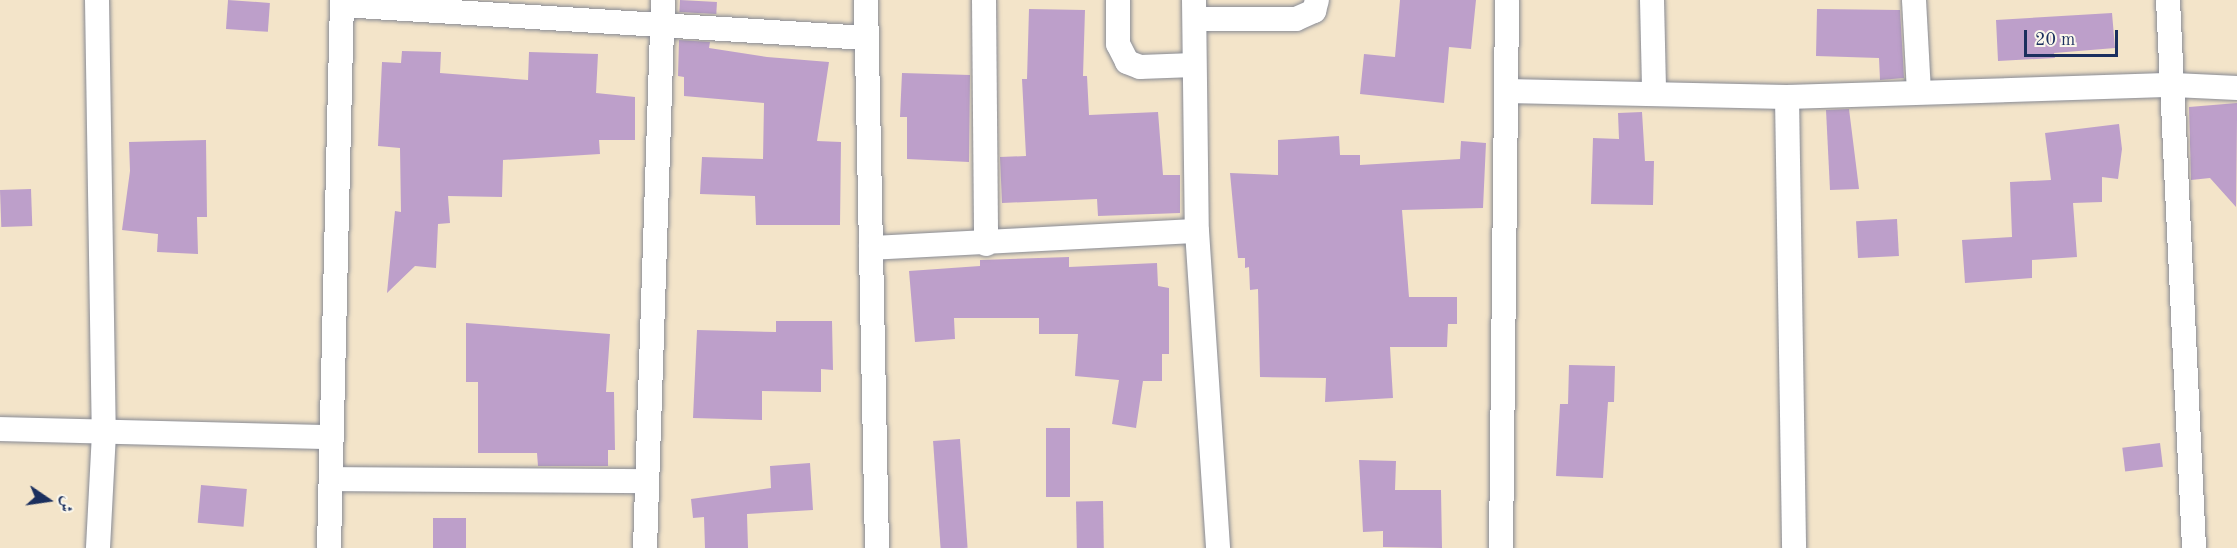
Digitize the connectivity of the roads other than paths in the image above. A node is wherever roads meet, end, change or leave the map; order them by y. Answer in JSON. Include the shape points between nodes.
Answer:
{"nodes":[{"id":1,"x":97,"y":0,"type":"edge"},
{"id":2,"x":663,"y":0,"type":"edge"},
{"id":3,"x":866,"y":0,"type":"edge"},
{"id":4,"x":984,"y":0,"type":"edge"},
{"id":5,"x":1118,"y":0,"type":"edge"},
{"id":6,"x":1317,"y":0,"type":"edge"},
{"id":7,"x":1507,"y":0,"type":"edge"},
{"id":8,"x":1652,"y":0,"type":"edge"},
{"id":9,"x":1914,"y":0,"type":"edge"},
{"id":10,"x":2168,"y":0,"type":"edge"},
{"id":11,"x":342,"y":2,"type":"edge"},
{"id":12,"x":1194,"y":9,"type":"edge"},
{"id":13,"x":663,"y":27,"type":"junction"},
{"id":14,"x":866,"y":38,"type":"junction"},
{"id":15,"x":1194,"y":65,"type":"junction"},
{"id":16,"x":2174,"y":85,"type":"junction"},
{"id":17,"x":2237,"y":88,"type":"edge"},
{"id":18,"x":1506,"y":91,"type":"junction"},
{"id":19,"x":1654,"y":91,"type":"junction"},
{"id":20,"x":1919,"y":91,"type":"junction"},
{"id":21,"x":1787,"y":97,"type":"junction"},
{"id":22,"x":1197,"y":231,"type":"junction"},
{"id":23,"x":986,"y":244,"type":"junction"},
{"id":24,"x":871,"y":248,"type":"junction"},
{"id":25,"x":0,"y":429,"type":"edge"},
{"id":26,"x":104,"y":433,"type":"junction"},
{"id":27,"x":332,"y":437,"type":"junction"},
{"id":28,"x":331,"y":479,"type":"junction"},
{"id":29,"x":646,"y":481,"type":"junction"},
{"id":30,"x":98,"y":548,"type":"edge"},
{"id":31,"x":329,"y":548,"type":"edge"},
{"id":32,"x":645,"y":548,"type":"edge"},
{"id":33,"x":877,"y":548,"type":"edge"},
{"id":34,"x":1218,"y":548,"type":"edge"},
{"id":35,"x":1501,"y":548,"type":"edge"},
{"id":36,"x":1794,"y":548,"type":"edge"},
{"id":37,"x":2194,"y":548,"type":"edge"}],
"edges":[{"from":1,"to":26,"type":"street"},
{"from":2,"to":13,"type":"street"},
{"from":3,"to":14,"type":"street"},
{"from":4,"to":23,"type":"street"},
{"from":5,"to":15,"type":"street","via":[[1118,44],[1127,63]]},
{"from":6,"to":12,"type":"street","via":[[1314,11],[1296,19]]},
{"from":7,"to":18,"type":"street"},
{"from":8,"to":19,"type":"street"},
{"from":9,"to":20,"type":"street"},
{"from":10,"to":16,"type":"street"},
{"from":11,"to":13,"type":"street"},
{"from":11,"to":27,"type":"street"},
{"from":12,"to":15,"type":"street"},
{"from":13,"to":14,"type":"street"},
{"from":13,"to":29,"type":"street"},
{"from":14,"to":24,"type":"street"},
{"from":15,"to":22,"type":"street"},
{"from":16,"to":17,"type":"street"},
{"from":16,"to":20,"type":"street"},
{"from":16,"to":37,"type":"street"},
{"from":18,"to":19,"type":"street"},
{"from":18,"to":35,"type":"street"},
{"from":19,"to":21,"type":"street"},
{"from":20,"to":21,"type":"street"},
{"from":21,"to":36,"type":"street"},
{"from":22,"to":23,"type":"street"},
{"from":22,"to":34,"type":"street"},
{"from":23,"to":24,"type":"street"},
{"from":24,"to":33,"type":"street"},
{"from":25,"to":26,"type":"street"},
{"from":26,"to":27,"type":"street"},
{"from":26,"to":30,"type":"street"},
{"from":27,"to":28,"type":"street"},
{"from":28,"to":29,"type":"street"},
{"from":28,"to":31,"type":"street"},
{"from":29,"to":32,"type":"street"}]}
